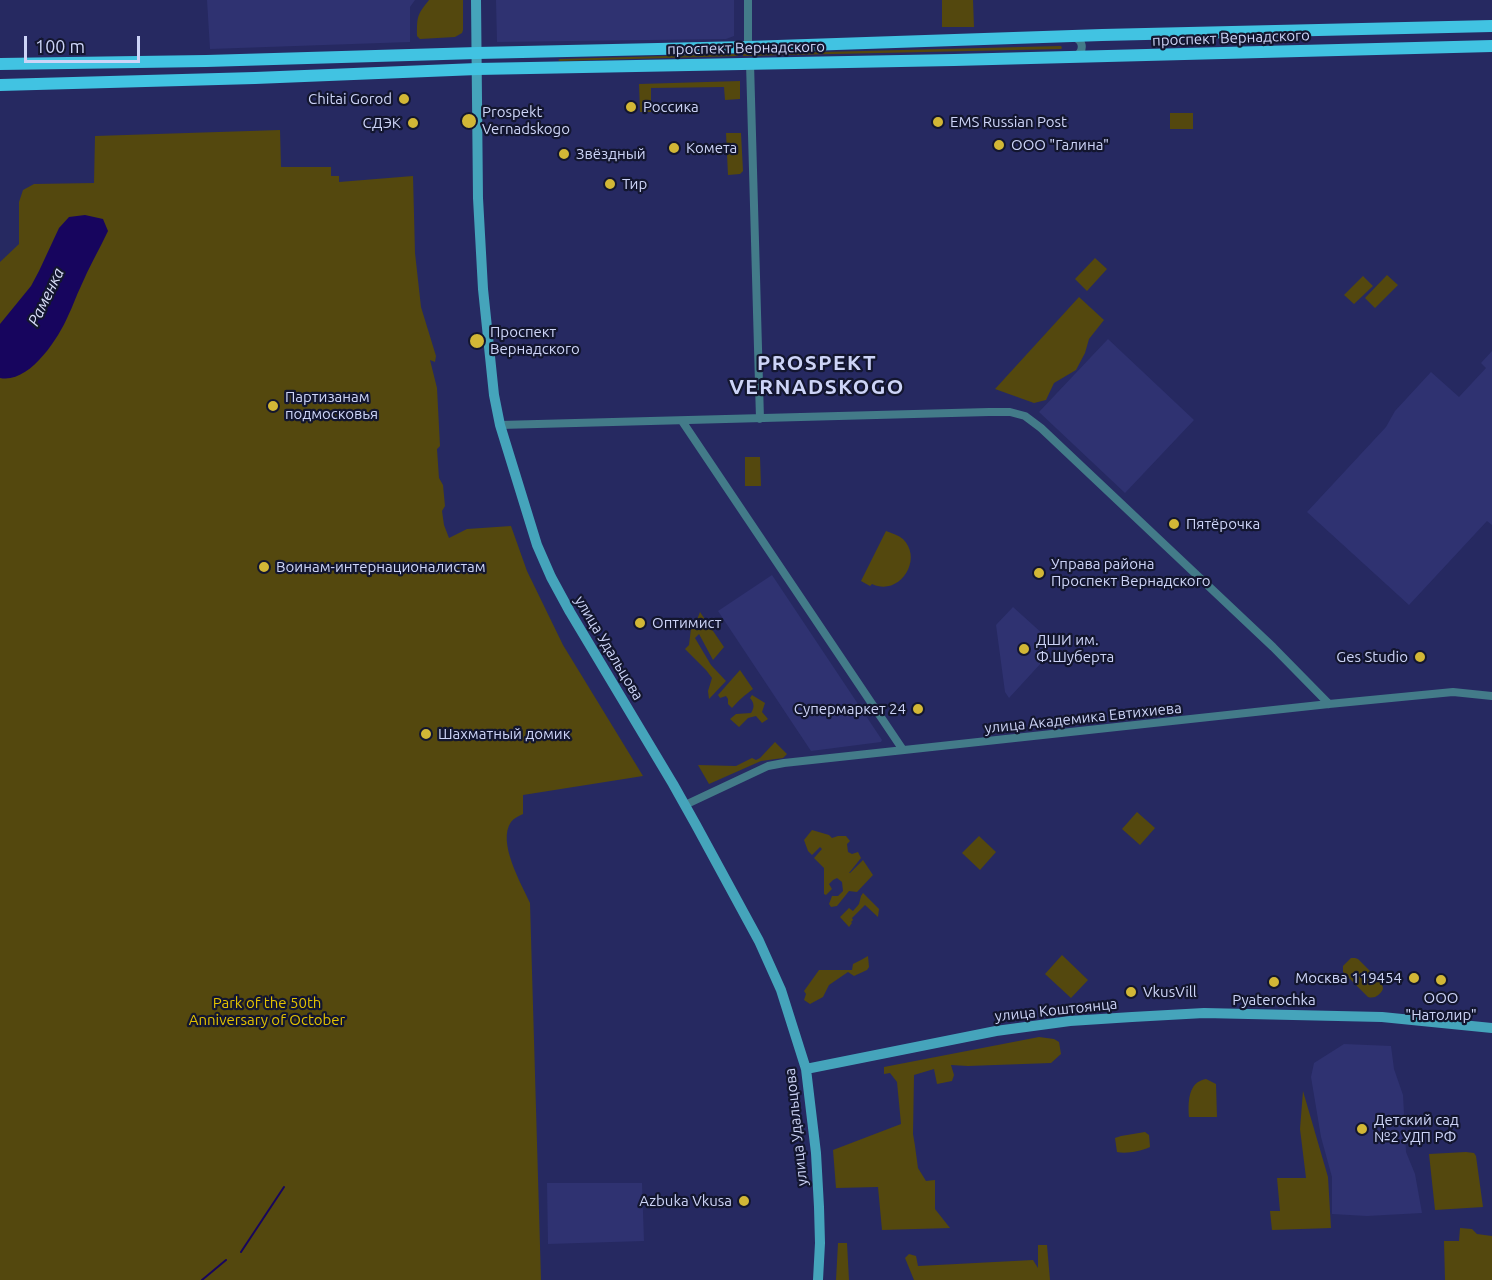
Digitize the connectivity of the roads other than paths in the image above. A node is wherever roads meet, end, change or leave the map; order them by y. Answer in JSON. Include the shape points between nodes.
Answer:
{"nodes":[{"id":1,"x":476,"y":0,"type":"edge"},
{"id":2,"x":748,"y":0,"type":"edge"},
{"id":3,"x":1492,"y":26,"type":"edge"},
{"id":4,"x":1071,"y":36,"type":"junction"},
{"id":5,"x":1492,"y":46,"type":"edge"},
{"id":6,"x":748,"y":47,"type":"junction"},
{"id":7,"x":477,"y":52,"type":"junction"},
{"id":8,"x":1072,"y":57,"type":"junction"},
{"id":9,"x":750,"y":63,"type":"junction"},
{"id":10,"x":1,"y":64,"type":"edge"},
{"id":11,"x":477,"y":69,"type":"junction"},
{"id":12,"x":25,"y":84,"type":"junction"},
{"id":13,"x":0,"y":85,"type":"edge"},
{"id":14,"x":0,"y":91,"type":"edge"},
{"id":15,"x":760,"y":419,"type":"junction"},
{"id":16,"x":682,"y":421,"type":"junction"},
{"id":17,"x":500,"y":425,"type":"junction"},
{"id":18,"x":1492,"y":696,"type":"edge"},
{"id":19,"x":1329,"y":704,"type":"junction"},
{"id":20,"x":903,"y":750,"type":"junction"},
{"id":21,"x":685,"y":805,"type":"junction"},
{"id":22,"x":1492,"y":1028,"type":"edge"},
{"id":23,"x":806,"y":1069,"type":"junction"},
{"id":24,"x":818,"y":1280,"type":"edge"}],
"edges":[{"from":1,"to":7,"type":"street","name":"улица Удальцова"},
{"from":2,"to":6,"type":"street"},
{"from":3,"to":4,"type":"main road","name":"проспект Вернадского"},
{"from":4,"to":6,"type":"main road","name":"проспект Вернадского"},
{"from":4,"to":8,"type":"street","via":[[1082,45],[1078,55]]},
{"from":5,"to":8,"type":"main road","name":"проспект Вернадского"},
{"from":6,"to":7,"type":"main road","name":"проспект Вернадского"},
{"from":7,"to":10,"type":"main road","name":"проспект Вернадского"},
{"from":7,"to":11,"type":"street","name":"улица Удальцова"},
{"from":8,"to":9,"type":"main road","name":"проспект Вернадского"},
{"from":9,"to":11,"type":"main road","name":"проспект Вернадского"},
{"from":9,"to":15,"type":"street"},
{"from":11,"to":12,"type":"main road","name":"проспект Вернадского"},
{"from":11,"to":17,"type":"street","name":"улица Удальцова","via":[[483,289]]},
{"from":12,"to":13,"type":"main road","name":"проспект Вернадского"},
{"from":12,"to":14,"type":"street"},
{"from":15,"to":16,"type":"street"},
{"from":15,"to":19,"type":"street","via":[[989,412],[1025,416],[1125,506]]},
{"from":16,"to":17,"type":"street"},
{"from":16,"to":20,"type":"street"},
{"from":17,"to":21,"type":"street","name":"улица Удальцова","via":[[534,536],[551,577]]},
{"from":18,"to":19,"type":"street","name":"улица Академика Евтихиева","via":[[1453,692]]},
{"from":19,"to":20,"type":"street","name":"улица Академика Евтихиева"},
{"from":20,"to":21,"type":"street","name":"улица Академика Евтихиева","via":[[768,766]]},
{"from":21,"to":23,"type":"street","name":"улица Удальцова","via":[[769,963]]},
{"from":22,"to":23,"type":"street","name":"улица Коштоянца","via":[[1382,1017],[1204,1013],[1132,1017],[996,1031]]},
{"from":23,"to":24,"type":"street","name":"улица Удальцова","via":[[819,1196]]}]}
